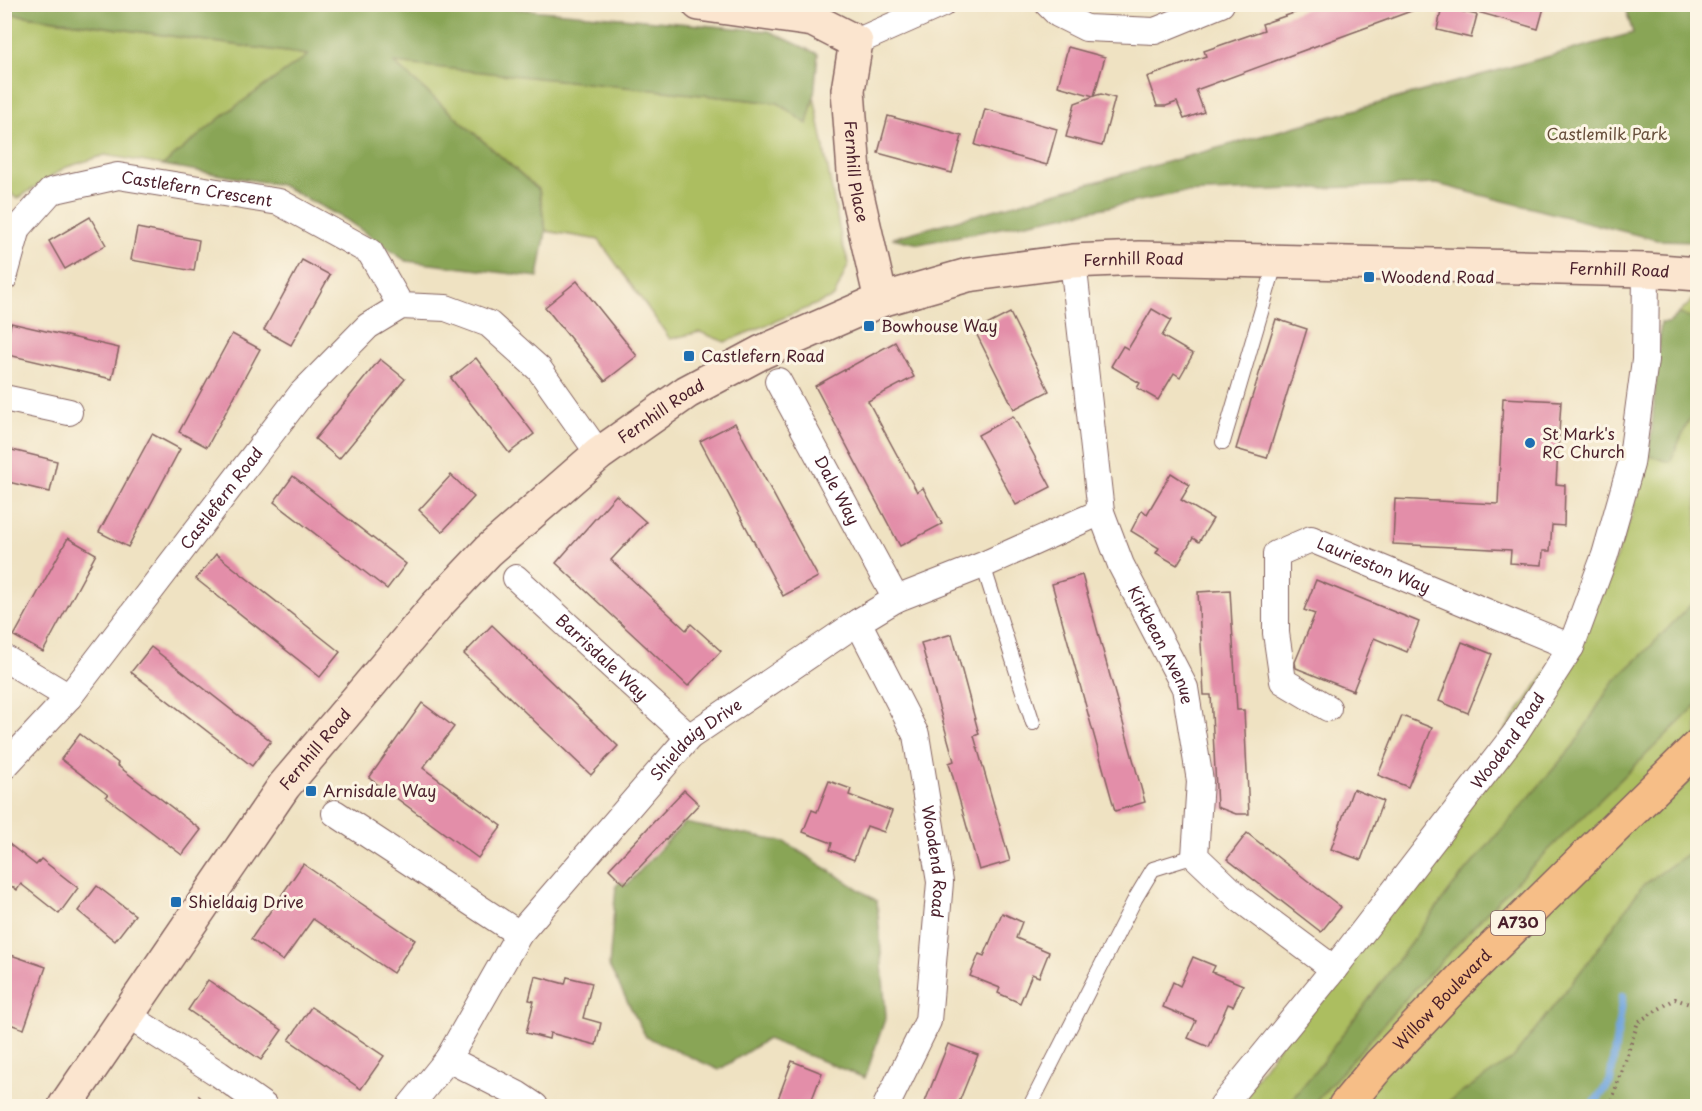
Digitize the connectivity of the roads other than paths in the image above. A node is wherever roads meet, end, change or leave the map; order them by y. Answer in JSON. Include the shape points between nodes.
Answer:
{"nodes":[{"id":1,"x":699,"y":4,"type":"edge"},
{"id":2,"x":942,"y":4,"type":"edge"},
{"id":3,"x":1048,"y":4,"type":"edge"},
{"id":4,"x":1221,"y":4,"type":"edge"},
{"id":5,"x":856,"y":42,"type":"junction"},
{"id":6,"x":1073,"y":261,"type":"junction"},
{"id":7,"x":1276,"y":261,"type":"junction"},
{"id":8,"x":1646,"y":270,"type":"junction"},
{"id":9,"x":1698,"y":274,"type":"edge"},
{"id":10,"x":4,"y":278,"type":"edge"},
{"id":11,"x":881,"y":300,"type":"junction"},
{"id":12,"x":401,"y":306,"type":"junction"},
{"id":13,"x":778,"y":381,"type":"dead end"},
{"id":14,"x":4,"y":398,"type":"edge"},
{"id":15,"x":69,"y":412,"type":"dead end"},
{"id":16,"x":1223,"y":442,"type":"dead end"},
{"id":17,"x":599,"y":454,"type":"junction"},
{"id":18,"x":1101,"y":512,"type":"junction"},
{"id":19,"x":983,"y":565,"type":"junction"},
{"id":20,"x":516,"y":578,"type":"dead end"},
{"id":21,"x":896,"y":599,"type":"junction"},
{"id":22,"x":858,"y":622,"type":"junction"},
{"id":23,"x":1571,"y":647,"type":"junction"},
{"id":24,"x":4,"y":658,"type":"edge"},
{"id":25,"x":69,"y":697,"type":"junction"},
{"id":26,"x":1328,"y":708,"type":"dead end"},
{"id":27,"x":1033,"y":723,"type":"dead end"},
{"id":28,"x":689,"y":737,"type":"junction"},
{"id":29,"x":1698,"y":746,"type":"edge"},
{"id":30,"x":4,"y":767,"type":"edge"},
{"id":31,"x":335,"y":813,"type":"dead end"},
{"id":32,"x":1195,"y":856,"type":"junction"},
{"id":33,"x":519,"y":934,"type":"junction"},
{"id":34,"x":1334,"y":969,"type":"junction"},
{"id":35,"x":128,"y":1016,"type":"junction"},
{"id":36,"x":448,"y":1059,"type":"junction"},
{"id":37,"x":65,"y":1107,"type":"edge"},
{"id":38,"x":264,"y":1107,"type":"edge"},
{"id":39,"x":410,"y":1107,"type":"edge"},
{"id":40,"x":535,"y":1107,"type":"edge"},
{"id":41,"x":886,"y":1107,"type":"edge"},
{"id":42,"x":1030,"y":1107,"type":"edge"},
{"id":43,"x":1222,"y":1107,"type":"edge"},
{"id":44,"x":1345,"y":1107,"type":"edge"}],
"edges":[{"from":1,"to":5,"type":"street","via":[[813,20]]},
{"from":2,"to":5,"type":"street"},
{"from":3,"to":4,"type":"street","via":[[1058,14],[1086,28],[1155,31]]},
{"from":5,"to":11,"type":"street","name":"Fernhill Place","via":[[848,90],[855,186]]},
{"from":6,"to":7,"type":"street","name":"Fernhill Road"},
{"from":6,"to":11,"type":"street","name":"Fernhill Road","via":[[968,275]]},
{"from":6,"to":18,"type":"street","name":"Kirkbean Avenue"},
{"from":7,"to":8,"type":"street","name":"Fernhill Road"},
{"from":7,"to":16,"type":"lane"},
{"from":8,"to":9,"type":"street","name":"Fernhill Road"},
{"from":8,"to":23,"type":"street","name":"Woodend Road","via":[[1646,360],[1631,465],[1605,555]]},
{"from":10,"to":12,"type":"street","name":"Castlefern Crescent","via":[[18,228],[51,191],[118,176],[279,202],[370,252]]},
{"from":11,"to":17,"type":"street","name":"Fernhill Road","via":[[762,352],[687,392]]},
{"from":12,"to":17,"type":"street","via":[[446,308],[489,324],[539,369]]},
{"from":12,"to":25,"type":"street","name":"Castlefern Road","via":[[368,326],[302,393]]},
{"from":13,"to":21,"type":"street","name":"Dale Way"},
{"from":14,"to":15,"type":"street"},
{"from":17,"to":35,"type":"street","name":"Fernhill Road","via":[[488,551],[436,606],[307,759]]},
{"from":18,"to":19,"type":"street","name":"Shieldaig Drive"},
{"from":18,"to":32,"type":"street","name":"Kirkbean Avenue","via":[[1121,565],[1185,688],[1200,781]]},
{"from":19,"to":21,"type":"street","name":"Shieldaig Drive"},
{"from":19,"to":27,"type":"lane"},
{"from":20,"to":28,"type":"street","name":"Barrisdale Way"},
{"from":21,"to":22,"type":"street","name":"Shieldaig Drive"},
{"from":22,"to":28,"type":"street","name":"Shieldaig Drive"},
{"from":22,"to":41,"type":"street","name":"Woodend Road","via":[[916,735],[940,882],[928,1021]]},
{"from":23,"to":26,"type":"street","name":"Laurieston Way","via":[[1311,539],[1276,554],[1275,633],[1283,681]]},
{"from":23,"to":34,"type":"street","name":"Woodend Road","via":[[1515,734]]},
{"from":24,"to":25,"type":"street"},
{"from":25,"to":30,"type":"street","name":"Castlefern Road"},
{"from":28,"to":33,"type":"street","name":"Shieldaig Drive"},
{"from":29,"to":44,"type":"main road","name":"Willow Boulevard","number":"A730","via":[[1467,973],[1379,1065]]},
{"from":31,"to":33,"type":"street"},
{"from":32,"to":34,"type":"street","via":[[1240,898]]},
{"from":32,"to":42,"type":"lane","via":[[1153,869]]},
{"from":33,"to":36,"type":"street","name":"Shieldaig Drive"},
{"from":34,"to":43,"type":"street","name":"Woodend Road"},
{"from":35,"to":37,"type":"street","name":"Fernhill Road"},
{"from":35,"to":38,"type":"street"},
{"from":36,"to":39,"type":"street","name":"Shieldaig Drive"},
{"from":36,"to":40,"type":"street"}]}
